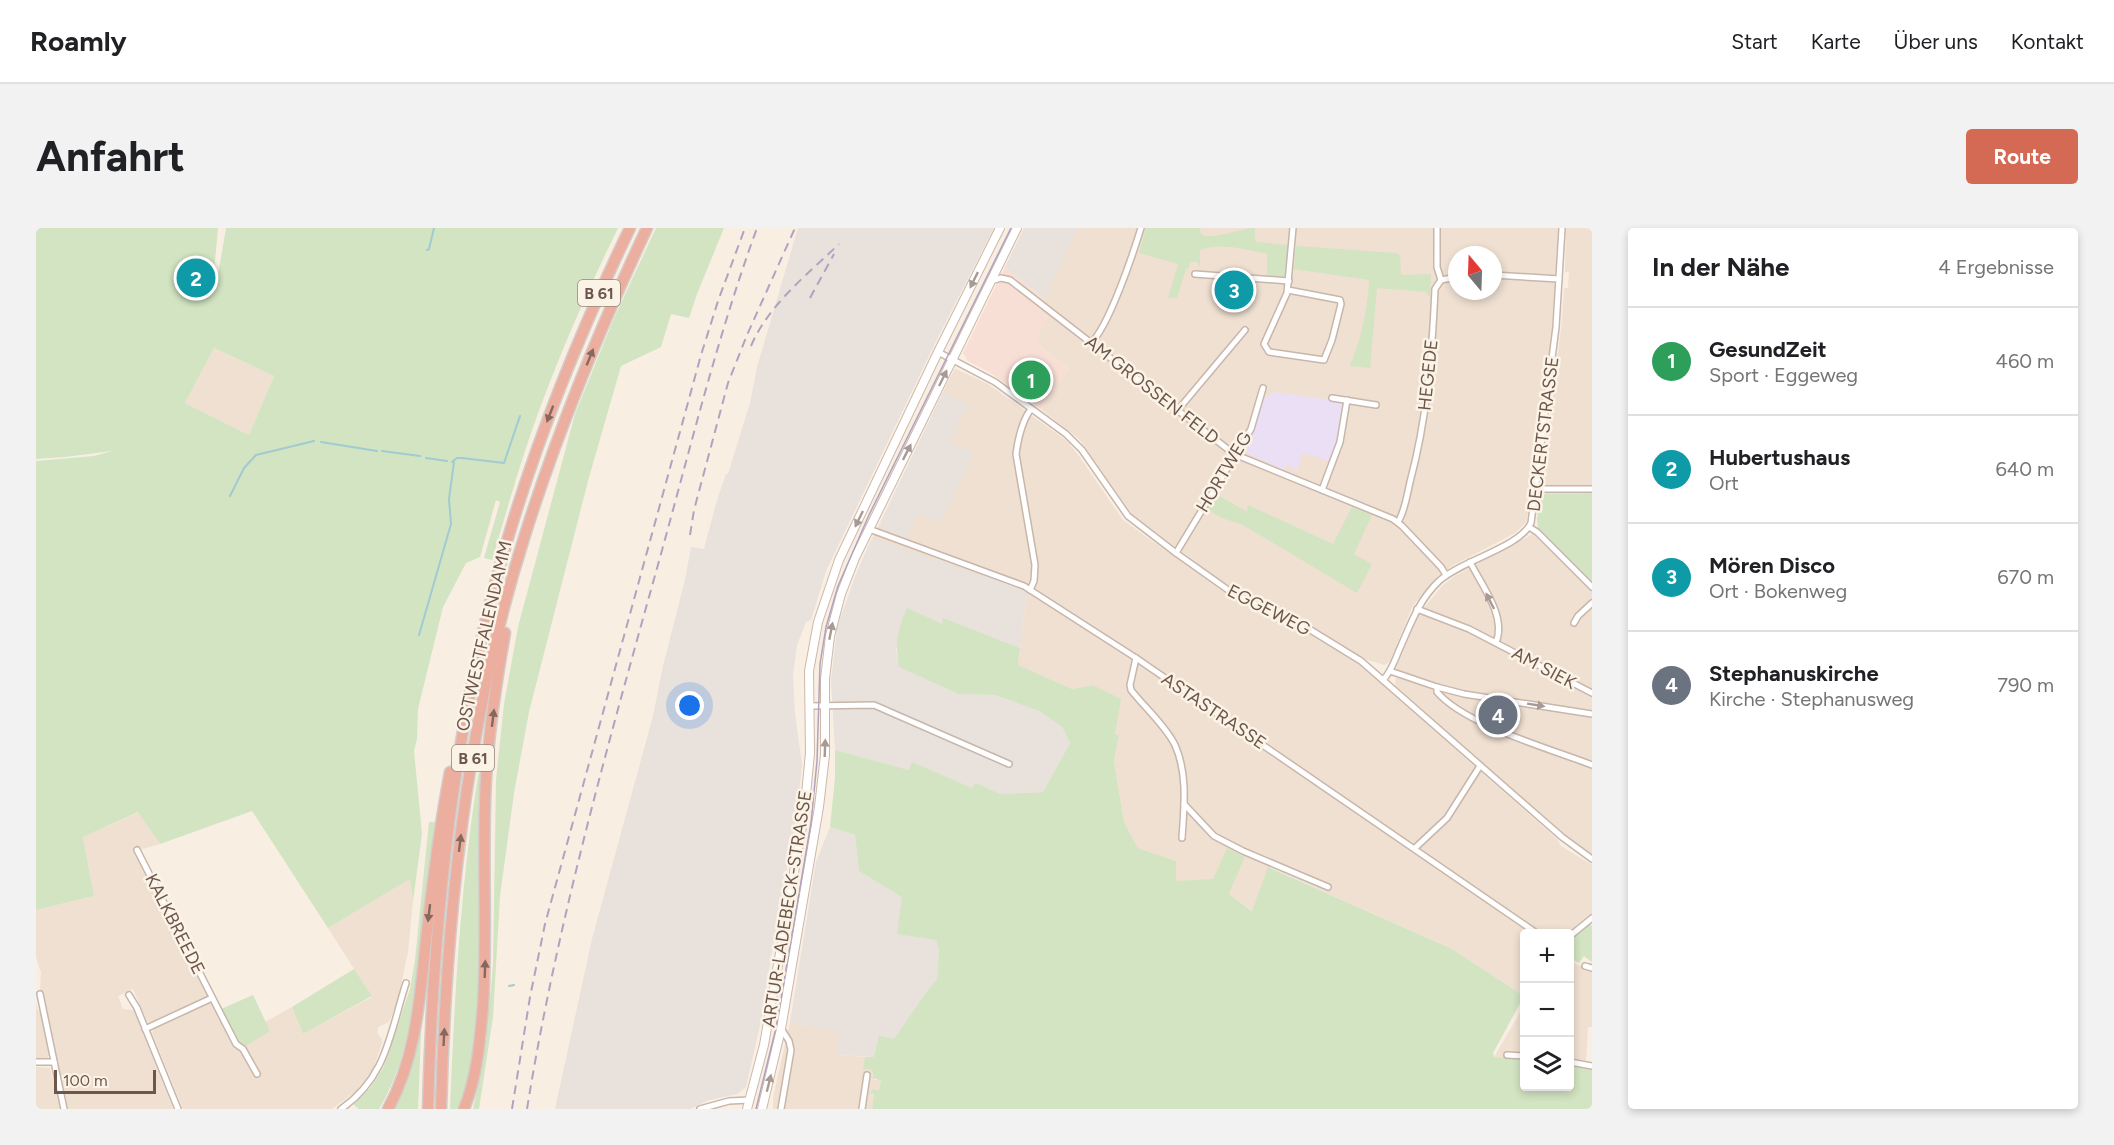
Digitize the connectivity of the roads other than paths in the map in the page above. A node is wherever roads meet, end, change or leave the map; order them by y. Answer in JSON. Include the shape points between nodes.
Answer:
{"nodes":[{"id":1,"x":630,"y":228,"type":"edge"},
{"id":2,"x":646,"y":228,"type":"edge"},
{"id":3,"x":1000,"y":228,"type":"edge"},
{"id":4,"x":1017,"y":228,"type":"edge"},
{"id":5,"x":1141,"y":228,"type":"edge"},
{"id":6,"x":1293,"y":228,"type":"edge"},
{"id":7,"x":1437,"y":228,"type":"edge"},
{"id":8,"x":1562,"y":228,"type":"edge"},
{"id":9,"x":1195,"y":274,"type":"dead end"},
{"id":10,"x":1502,"y":276,"type":"edge"},
{"id":11,"x":1448,"y":279,"type":"edge"},
{"id":12,"x":1560,"y":279,"type":"junction"},
{"id":13,"x":991,"y":280,"type":"junction"},
{"id":14,"x":1441,"y":280,"type":"junction"},
{"id":15,"x":1288,"y":281,"type":"junction"},
{"id":16,"x":1288,"y":290,"type":"junction"},
{"id":17,"x":1245,"y":330,"type":"dead end"},
{"id":18,"x":1091,"y":343,"type":"junction"},
{"id":19,"x":938,"y":352,"type":"junction"},
{"id":20,"x":952,"y":359,"type":"junction"},
{"id":21,"x":1263,"y":388,"type":"dead end"},
{"id":22,"x":1332,"y":398,"type":"dead end"},
{"id":23,"x":1347,"y":400,"type":"junction"},
{"id":24,"x":1376,"y":405,"type":"dead end"},
{"id":25,"x":1031,"y":409,"type":"junction"},
{"id":26,"x":1177,"y":411,"type":"junction"},
{"id":27,"x":560,"y":430,"type":"junction"},
{"id":28,"x":1234,"y":454,"type":"junction"},
{"id":29,"x":1537,"y":489,"type":"junction"},
{"id":30,"x":1592,"y":489,"type":"edge"},
{"id":31,"x":1322,"y":490,"type":"junction"},
{"id":32,"x":1398,"y":522,"type":"junction"},
{"id":33,"x":1529,"y":527,"type":"junction"},
{"id":34,"x":869,"y":529,"type":"junction"},
{"id":35,"x":1176,"y":553,"type":"junction"},
{"id":36,"x":1470,"y":562,"type":"junction"},
{"id":37,"x":1446,"y":575,"type":"junction"},
{"id":38,"x":1592,"y":587,"type":"edge"},
{"id":39,"x":1030,"y":590,"type":"junction"},
{"id":40,"x":1592,"y":603,"type":"edge"},
{"id":41,"x":1417,"y":609,"type":"junction"},
{"id":42,"x":1574,"y":623,"type":"dead end"},
{"id":43,"x":1496,"y":642,"type":"junction"},
{"id":44,"x":1136,"y":658,"type":"junction"},
{"id":45,"x":1390,"y":671,"type":"junction"},
{"id":46,"x":1383,"y":680,"type":"junction"},
{"id":47,"x":1437,"y":687,"type":"junction"},
{"id":48,"x":1592,"y":693,"type":"edge"},
{"id":49,"x":809,"y":706,"type":"junction"},
{"id":50,"x":825,"y":706,"type":"junction"},
{"id":51,"x":466,"y":711,"type":"junction"},
{"id":52,"x":1592,"y":714,"type":"edge"},
{"id":53,"x":1009,"y":764,"type":"dead end"},
{"id":54,"x":1592,"y":765,"type":"edge"},
{"id":55,"x":1480,"y":766,"type":"junction"},
{"id":56,"x":1184,"y":804,"type":"junction"},
{"id":57,"x":1182,"y":838,"type":"dead end"},
{"id":58,"x":1415,"y":848,"type":"junction"},
{"id":59,"x":137,"y":850,"type":"dead end"},
{"id":60,"x":1592,"y":859,"type":"edge"},
{"id":61,"x":1328,"y":887,"type":"dead end"},
{"id":62,"x":1592,"y":918,"type":"edge"},
{"id":63,"x":1532,"y":929,"type":"edge"},
{"id":64,"x":1574,"y":932,"type":"edge"},
{"id":65,"x":1584,"y":966,"type":"dead end"},
{"id":66,"x":1592,"y":968,"type":"edge"},
{"id":67,"x":406,"y":983,"type":"dead end"},
{"id":68,"x":40,"y":994,"type":"dead end"},
{"id":69,"x":129,"y":994,"type":"dead end"},
{"id":70,"x":212,"y":998,"type":"junction"},
{"id":71,"x":145,"y":1029,"type":"junction"},
{"id":72,"x":781,"y":1029,"type":"junction"},
{"id":73,"x":1507,"y":1055,"type":"dead end"},
{"id":74,"x":1520,"y":1056,"type":"edge"},
{"id":75,"x":36,"y":1062,"type":"edge"},
{"id":76,"x":54,"y":1062,"type":"junction"},
{"id":77,"x":1574,"y":1063,"type":"edge"},
{"id":78,"x":1592,"y":1066,"type":"edge"},
{"id":79,"x":257,"y":1074,"type":"dead end"},
{"id":80,"x":867,"y":1075,"type":"dead end"},
{"id":81,"x":750,"y":1100,"type":"junction"},
{"id":82,"x":64,"y":1109,"type":"edge"},
{"id":83,"x":178,"y":1109,"type":"edge"},
{"id":84,"x":341,"y":1109,"type":"edge"},
{"id":85,"x":388,"y":1109,"type":"edge"},
{"id":86,"x":428,"y":1109,"type":"edge"},
{"id":87,"x":441,"y":1109,"type":"edge"},
{"id":88,"x":464,"y":1109,"type":"edge"},
{"id":89,"x":700,"y":1109,"type":"edge"},
{"id":90,"x":747,"y":1109,"type":"edge"},
{"id":91,"x":762,"y":1109,"type":"edge"},
{"id":92,"x":781,"y":1109,"type":"edge"},
{"id":93,"x":862,"y":1109,"type":"edge"}],
"edges":[{"from":1,"to":51,"type":"highway","name":"OSTWESTFALENDAMM","number":"B 61","one_way":true,"via":[[571,359],[535,454],[495,583]]},
{"from":27,"to":2,"type":"highway","name":"OSTWESTFALENDAMM","number":"B 61","one_way":true},
{"from":3,"to":19,"type":"street","name":"ARTUR-LADEBECK-STRASSE","one_way":true},
{"from":4,"to":13,"type":"street","name":"ARTUR-LADEBECK-STRASSE"},
{"from":5,"to":18,"type":"street","via":[[1125,276]]},
{"from":6,"to":15,"type":"street"},
{"from":7,"to":14,"type":"street","name":"HEGEDE"},
{"from":8,"to":12,"type":"street","name":"DECKERTSTRASSE"},
{"from":9,"to":15,"type":"street"},
{"from":10,"to":12,"type":"street"},
{"from":11,"to":14,"type":"street"},
{"from":12,"to":29,"type":"street","name":"DECKERTSTRASSE"},
{"from":13,"to":18,"type":"street","name":"AM GROSSEN FELD","via":[[1005,278],[1013,282]]},
{"from":13,"to":20,"type":"street","name":"ARTUR-LADEBECK-STRASSE"},
{"from":14,"to":32,"type":"street","name":"HEGEDE","via":[[1435,289],[1425,413]]},
{"from":15,"to":16,"type":"street"},
{"from":16,"to":16,"type":"street","via":[[1340,300],[1324,360],[1265,350],[1263,344]]},
{"from":17,"to":26,"type":"street"},
{"from":18,"to":26,"type":"street","name":"AM GROSSEN FELD"},
{"from":19,"to":20,"type":"street"},
{"from":19,"to":49,"type":"street","name":"ARTUR-LADEBECK-STRASSE","one_way":true,"via":[[829,585],[813,646]]},
{"from":20,"to":25,"type":"street","name":"EGGEWEG","via":[[995,382]]},
{"from":34,"to":20,"type":"street","name":"ARTUR-LADEBECK-STRASSE","one_way":true},
{"from":21,"to":28,"type":"street","name":"HORTWEG","via":[[1251,429]]},
{"from":22,"to":23,"type":"street"},
{"from":23,"to":24,"type":"street"},
{"from":23,"to":31,"type":"street","via":[[1340,442]]},
{"from":25,"to":35,"type":"street","name":"EGGEWEG","via":[[1075,441],[1132,520]]},
{"from":25,"to":39,"type":"street","via":[[1025,417],[1016,454],[1035,565],[1035,581]]},
{"from":26,"to":28,"type":"street","name":"AM GROSSEN FELD"},
{"from":87,"to":27,"type":"highway","name":"OSTWESTFALENDAMM","number":"B 61","one_way":true,"via":[[455,878],[469,778],[510,589]]},
{"from":88,"to":27,"type":"highway","number":"B 61","one_way":true,"via":[[475,1073],[482,1023],[486,776],[498,676],[506,630]]},
{"from":28,"to":31,"type":"street","name":"AM GROSSEN FELD"},
{"from":28,"to":35,"type":"street","name":"HORTWEG"},
{"from":29,"to":30,"type":"street"},
{"from":29,"to":33,"type":"street","name":"DECKERTSTRASSE"},
{"from":31,"to":32,"type":"street","name":"AM GROSSEN FELD"},
{"from":32,"to":37,"type":"street","name":"AM GROSSEN FELD"},
{"from":33,"to":36,"type":"street","name":"DECKERTSTRASSE","via":[[1516,539]]},
{"from":33,"to":38,"type":"street"},
{"from":34,"to":39,"type":"street","name":"ASTASTRASSE"},
{"from":50,"to":34,"type":"street","name":"ARTUR-LADEBECK-STRASSE","one_way":true,"via":[[832,624],[846,579]]},
{"from":35,"to":46,"type":"street","name":"EGGEWEG","via":[[1231,592],[1345,650]]},
{"from":36,"to":37,"type":"street","name":"DECKERTSTRASSE"},
{"from":43,"to":36,"type":"street","name":"AM SIEK","one_way":true,"via":[[1495,611]]},
{"from":37,"to":41,"type":"street","name":"DECKERTSTRASSE"},
{"from":39,"to":44,"type":"street","name":"ASTASTRASSE"},
{"from":40,"to":42,"type":"street"},
{"from":41,"to":43,"type":"street","name":"AM SIEK"},
{"from":41,"to":45,"type":"street","name":"DECKERTSTRASSE"},
{"from":43,"to":48,"type":"street","name":"AM SIEK"},
{"from":44,"to":56,"type":"street","via":[[1131,690],[1174,745],[1183,778]]},
{"from":44,"to":58,"type":"street","name":"ASTASTRASSE"},
{"from":45,"to":46,"type":"street","name":"DECKERTSTRASSE"},
{"from":45,"to":47,"type":"street"},
{"from":46,"to":55,"type":"street","name":"EGGEWEG"},
{"from":47,"to":52,"type":"street","one_way":true},
{"from":47,"to":54,"type":"street","via":[[1448,702],[1485,724]]},
{"from":49,"to":50,"type":"street"},
{"from":49,"to":81,"type":"street","name":"ARTUR-LADEBECK-STRASSE","via":[[804,815],[770,1011]]},
{"from":50,"to":53,"type":"street","via":[[869,703]]},
{"from":72,"to":50,"type":"street","name":"ARTUR-LADEBECK-STRASSE","one_way":true,"via":[[820,798]]},
{"from":51,"to":85,"type":"highway","one_way":true,"via":[[443,810],[412,1049]]},
{"from":51,"to":86,"type":"highway","name":"OSTWESTFALENDAMM","number":"B 61","via":[[443,871]]},
{"from":55,"to":58,"type":"street","via":[[1448,818]]},
{"from":55,"to":60,"type":"street","name":"EGGEWEG"},
{"from":56,"to":57,"type":"street"},
{"from":56,"to":61,"type":"street","via":[[1214,836]]},
{"from":58,"to":63,"type":"street","name":"ASTASTRASSE"},
{"from":59,"to":70,"type":"street","name":"KALKBREEDE"},
{"from":62,"to":64,"type":"street"},
{"from":65,"to":66,"type":"street"},
{"from":67,"to":84,"type":"street","via":[[381,1065],[362,1092]]},
{"from":68,"to":76,"type":"street"},
{"from":69,"to":71,"type":"street"},
{"from":70,"to":71,"type":"street"},
{"from":70,"to":79,"type":"street","name":"KALKBREEDE"},
{"from":71,"to":83,"type":"street"},
{"from":91,"to":72,"type":"street","name":"ARTUR-LADEBECK-STRASSE","one_way":true},
{"from":72,"to":92,"type":"street","via":[[790,1046]]},
{"from":73,"to":74,"type":"street"},
{"from":75,"to":76,"type":"street"},
{"from":76,"to":82,"type":"street"},
{"from":77,"to":78,"type":"street"},
{"from":80,"to":93,"type":"street"},
{"from":81,"to":89,"type":"street"},
{"from":81,"to":90,"type":"street","name":"ARTUR-LADEBECK-STRASSE"}]}
